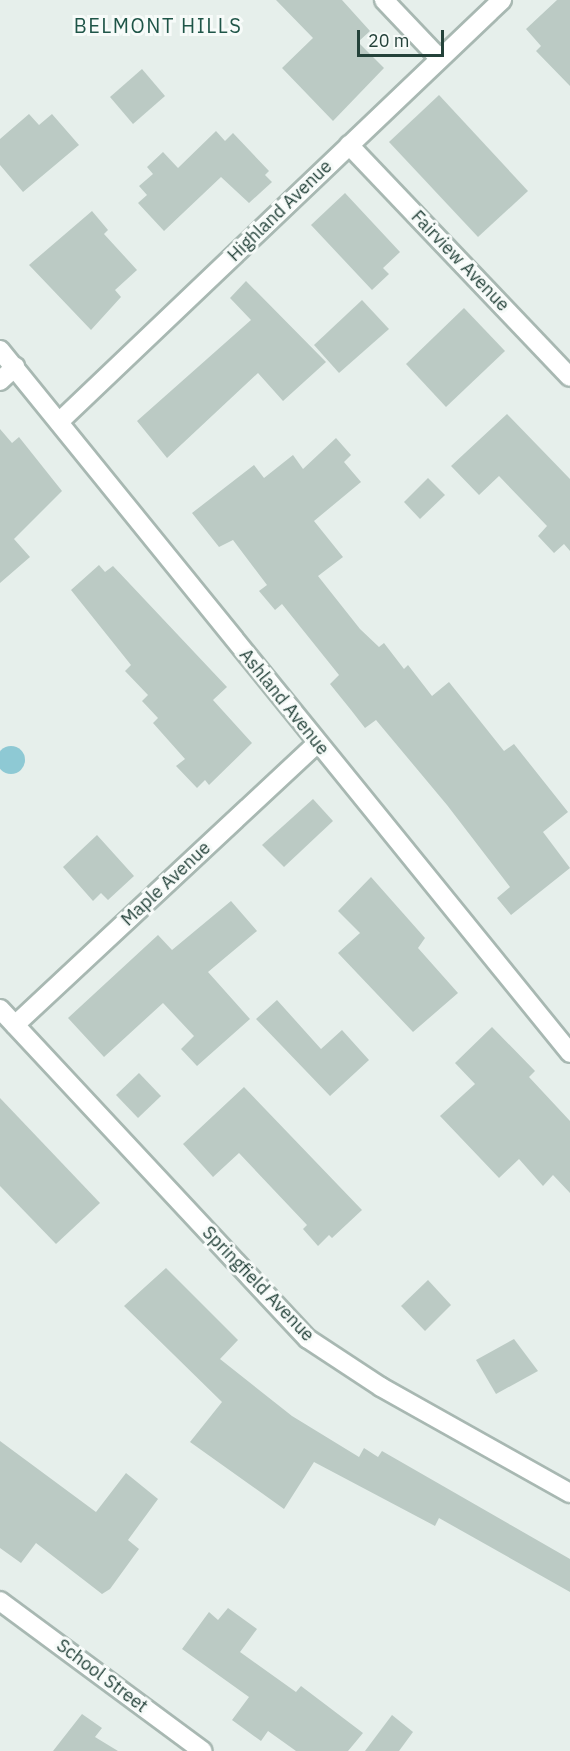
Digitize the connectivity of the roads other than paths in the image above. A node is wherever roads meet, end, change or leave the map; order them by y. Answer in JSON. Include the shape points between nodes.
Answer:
{"nodes":[{"id":1,"x":384,"y":0,"type":"edge"},
{"id":2,"x":502,"y":0,"type":"edge"},
{"id":3,"x":440,"y":59,"type":"junction"},
{"id":4,"x":350,"y":145,"type":"junction"},
{"id":5,"x":0,"y":350,"type":"edge"},
{"id":6,"x":15,"y":368,"type":"junction"},
{"id":7,"x":570,"y":377,"type":"edge"},
{"id":8,"x":0,"y":381,"type":"edge"},
{"id":9,"x":59,"y":422,"type":"junction"},
{"id":10,"x":317,"y":743,"type":"junction"},
{"id":11,"x":0,"y":1009,"type":"edge"},
{"id":12,"x":15,"y":1025,"type":"junction"},
{"id":13,"x":570,"y":1053,"type":"edge"},
{"id":14,"x":570,"y":1493,"type":"edge"},
{"id":15,"x":0,"y":1600,"type":"edge"},
{"id":16,"x":203,"y":1751,"type":"edge"}],
"edges":[{"from":1,"to":3,"type":"street"},
{"from":2,"to":3,"type":"street","name":"Highland Avenue"},
{"from":3,"to":4,"type":"street","name":"Highland Avenue"},
{"from":4,"to":7,"type":"street","name":"Fairview Avenue"},
{"from":4,"to":9,"type":"street","name":"Highland Avenue"},
{"from":5,"to":6,"type":"street","name":"Ashland Avenue"},
{"from":6,"to":8,"type":"street"},
{"from":6,"to":9,"type":"street","name":"Ashland Avenue"},
{"from":9,"to":10,"type":"street","name":"Ashland Avenue"},
{"from":10,"to":12,"type":"street","name":"Maple Avenue"},
{"from":10,"to":13,"type":"street","name":"Ashland Avenue"},
{"from":11,"to":12,"type":"street","name":"Springfield Avenue"},
{"from":12,"to":14,"type":"street","name":"Springfield Avenue","via":[[308,1339],[381,1387]]},
{"from":15,"to":16,"type":"street","name":"School Street"}]}
